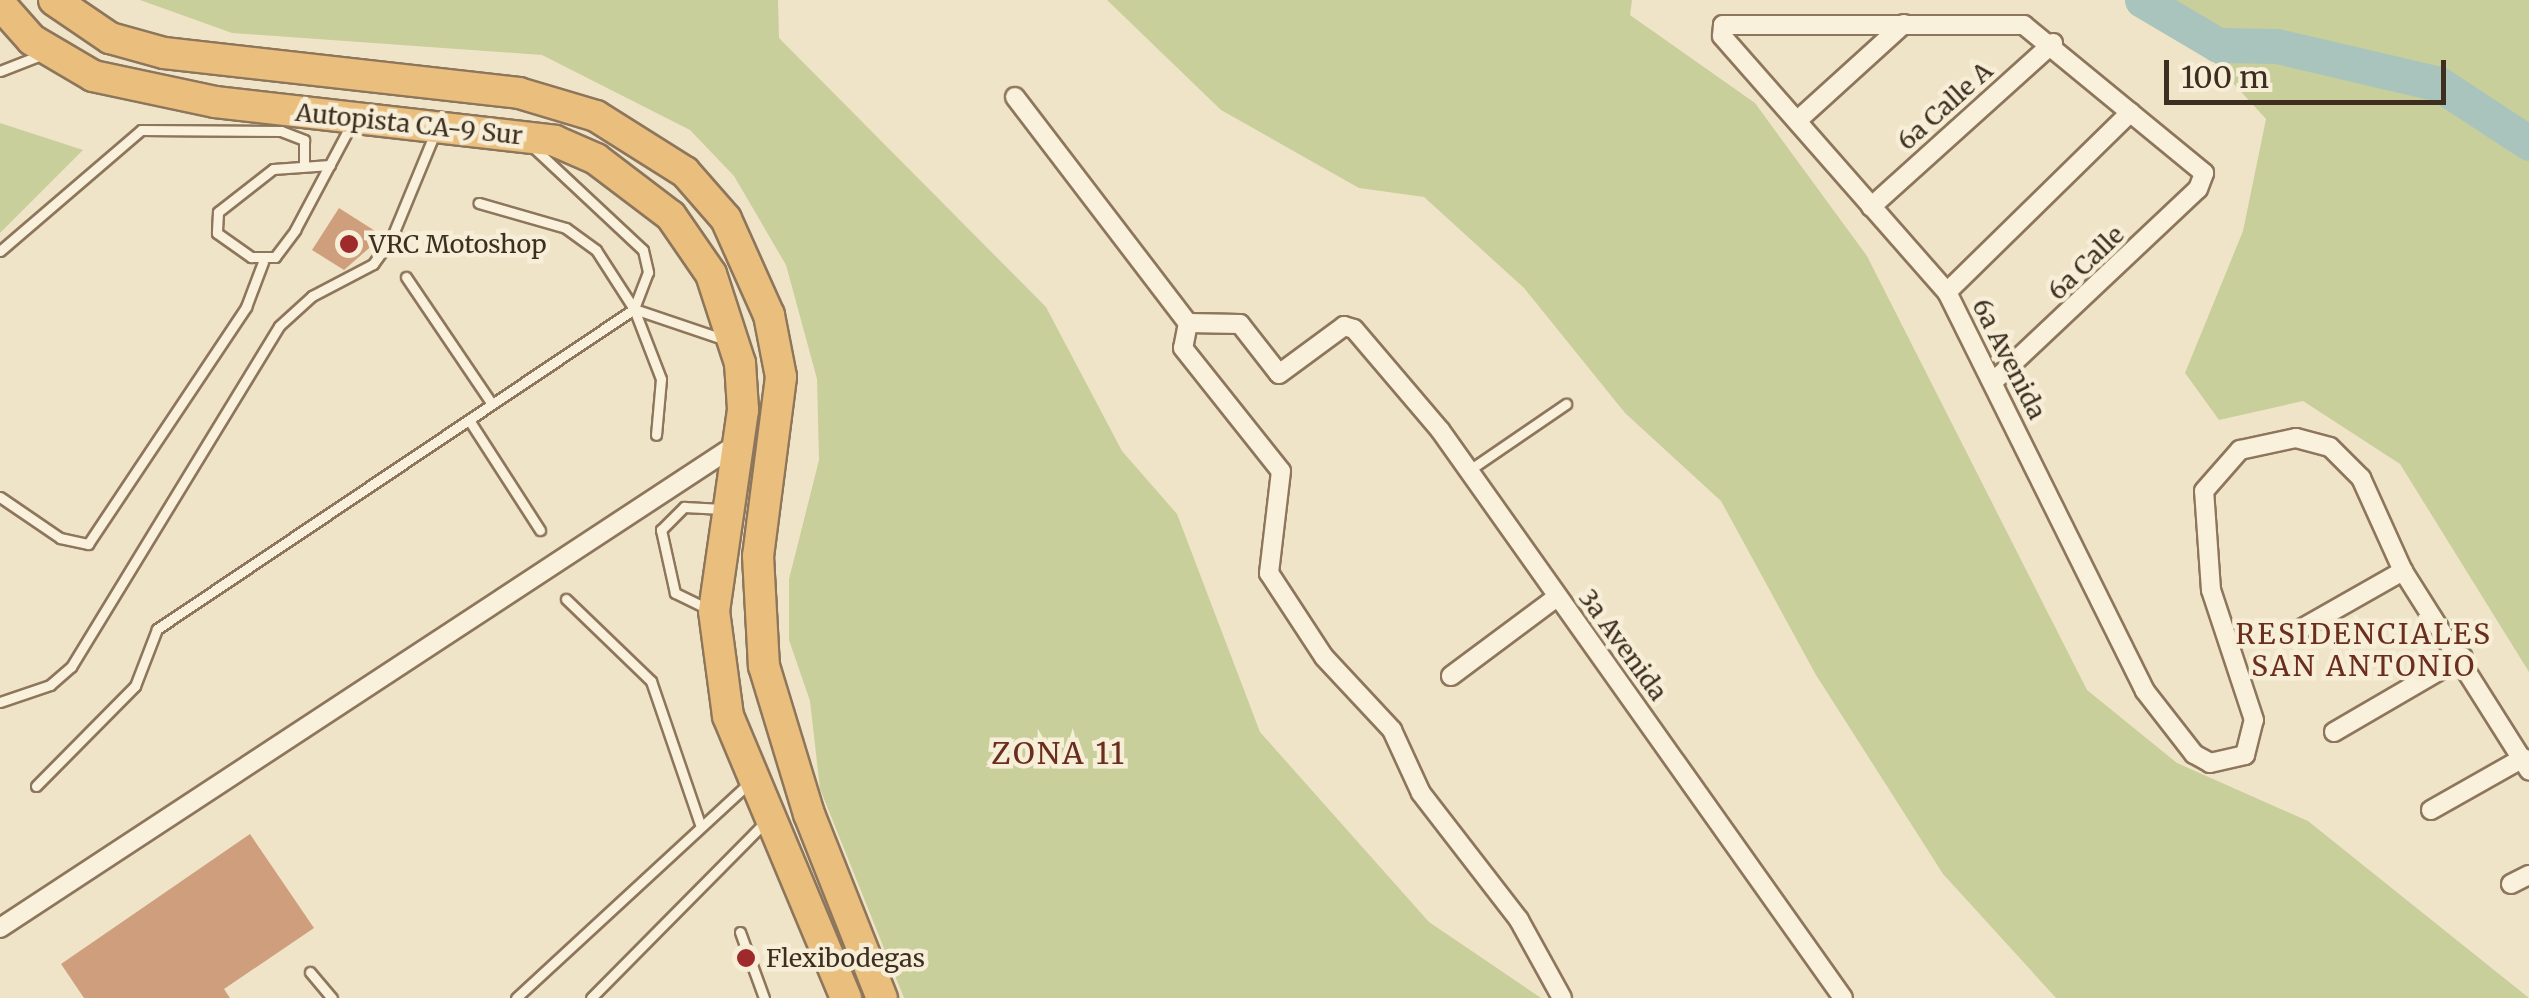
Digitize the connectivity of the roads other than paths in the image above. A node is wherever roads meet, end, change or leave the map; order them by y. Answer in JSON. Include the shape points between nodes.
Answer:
{"nodes":[{"id":1,"x":54,"y":0,"type":"edge"},
{"id":2,"x":0,"y":4,"type":"edge"},
{"id":3,"x":1904,"y":24,"type":"junction"},
{"id":4,"x":2053,"y":43,"type":"junction"},
{"id":5,"x":48,"y":52,"type":"junction"},
{"id":6,"x":0,"y":71,"type":"edge"},
{"id":7,"x":1015,"y":97,"type":"dead end"},
{"id":8,"x":2131,"y":112,"type":"junction"},
{"id":9,"x":354,"y":120,"type":"junction"},
{"id":10,"x":1798,"y":120,"type":"junction"},
{"id":11,"x":438,"y":126,"type":"junction"},
{"id":12,"x":518,"y":134,"type":"junction"},
{"id":13,"x":330,"y":165,"type":"junction"},
{"id":14,"x":304,"y":166,"type":"junction"},
{"id":15,"x":479,"y":203,"type":"dead end"},
{"id":16,"x":1871,"y":207,"type":"junction"},
{"id":17,"x":0,"y":251,"type":"edge"},
{"id":18,"x":263,"y":262,"type":"junction"},
{"id":19,"x":406,"y":278,"type":"dead end"},
{"id":20,"x":1947,"y":292,"type":"junction"},
{"id":21,"x":634,"y":310,"type":"junction"},
{"id":22,"x":1188,"y":323,"type":"junction"},
{"id":23,"x":735,"y":344,"type":"junction"},
{"id":24,"x":1994,"y":381,"type":"junction"},
{"id":25,"x":492,"y":404,"type":"junction"},
{"id":26,"x":1566,"y":404,"type":"dead end"},
{"id":27,"x":468,"y":420,"type":"junction"},
{"id":28,"x":656,"y":435,"type":"dead end"},
{"id":29,"x":737,"y":444,"type":"junction"},
{"id":30,"x":1468,"y":470,"type":"junction"},
{"id":31,"x":0,"y":496,"type":"edge"},
{"id":32,"x":726,"y":510,"type":"junction"},
{"id":33,"x":540,"y":530,"type":"dead end"},
{"id":34,"x":2403,"y":571,"type":"junction"},
{"id":35,"x":1556,"y":597,"type":"junction"},
{"id":36,"x":566,"y":598,"type":"dead end"},
{"id":37,"x":714,"y":611,"type":"junction"},
{"id":38,"x":2299,"y":630,"type":"dead end"},
{"id":39,"x":2463,"y":657,"type":"junction"},
{"id":40,"x":1451,"y":676,"type":"dead end"},
{"id":41,"x":0,"y":702,"type":"edge"},
{"id":42,"x":2334,"y":732,"type":"dead end"},
{"id":43,"x":2526,"y":764,"type":"edge"},
{"id":44,"x":749,"y":783,"type":"junction"},
{"id":45,"x":36,"y":786,"type":"dead end"},
{"id":46,"x":2431,"y":810,"type":"dead end"},
{"id":47,"x":809,"y":814,"type":"junction"},
{"id":48,"x":765,"y":822,"type":"junction"},
{"id":49,"x":700,"y":824,"type":"junction"},
{"id":50,"x":2529,"y":875,"type":"edge"},
{"id":51,"x":2511,"y":884,"type":"dead end"},
{"id":52,"x":0,"y":928,"type":"edge"},
{"id":53,"x":740,"y":932,"type":"dead end"},
{"id":54,"x":310,"y":972,"type":"dead end"},
{"id":55,"x":332,"y":998,"type":"edge"},
{"id":56,"x":516,"y":998,"type":"edge"},
{"id":57,"x":591,"y":998,"type":"edge"},
{"id":58,"x":764,"y":998,"type":"edge"},
{"id":59,"x":846,"y":998,"type":"edge"},
{"id":60,"x":882,"y":998,"type":"edge"},
{"id":61,"x":1562,"y":998,"type":"edge"},
{"id":62,"x":1843,"y":998,"type":"edge"}],
"edges":[{"from":1,"to":47,"type":"highway","name":"Autopista CA-9 Sur","via":[[110,38],[164,53],[519,93],[596,116],[684,172],[742,250],[775,346],[781,424],[756,619]]},
{"from":2,"to":5,"type":"highway","name":"Autopista CA-9 Sur"},
{"from":3,"to":4,"type":"street","via":[[2024,25]]},
{"from":3,"to":10,"type":"street"},
{"from":3,"to":10,"type":"street","name":"6a Avenida","via":[[1723,25],[1722,36]]},
{"from":4,"to":8,"type":"street"},
{"from":4,"to":16,"type":"street","name":"6a Calle A"},
{"from":5,"to":6,"type":"lane"},
{"from":5,"to":9,"type":"highway","name":"Autopista CA-9 Sur","via":[[149,92]]},
{"from":7,"to":22,"type":"street"},
{"from":8,"to":20,"type":"street"},
{"from":8,"to":24,"type":"street","name":"6a Calle","via":[[2204,174],[2198,189]]},
{"from":9,"to":11,"type":"highway","name":"Autopista CA-9 Sur"},
{"from":9,"to":13,"type":"lane"},
{"from":10,"to":16,"type":"street","name":"6a Avenida"},
{"from":11,"to":12,"type":"highway","name":"Autopista CA-9 Sur"},
{"from":11,"to":41,"type":"lane","via":[[391,239],[373,264],[312,296],[279,326],[70,667],[50,686]]},
{"from":12,"to":21,"type":"lane","via":[[644,250],[648,272]]},
{"from":12,"to":23,"type":"highway","name":"Autopista CA-9 Sur","via":[[596,159],[671,216],[711,274]]},
{"from":13,"to":14,"type":"lane"},
{"from":13,"to":18,"type":"lane","via":[[295,230]]},
{"from":14,"to":17,"type":"lane","via":[[304,140],[281,131],[141,130]]},
{"from":14,"to":18,"type":"lane","via":[[273,169],[214,222]]},
{"from":15,"to":21,"type":"lane","via":[[566,228],[596,250]]},
{"from":16,"to":20,"type":"street","name":"6a Avenida"},
{"from":18,"to":31,"type":"lane","via":[[246,307],[88,544],[60,538]]},
{"from":19,"to":25,"type":"lane"},
{"from":20,"to":24,"type":"street","name":"6a Avenida"},
{"from":21,"to":23,"type":"lane"},
{"from":21,"to":25,"type":"lane"},
{"from":21,"to":28,"type":"lane","via":[[661,380]]},
{"from":22,"to":30,"type":"street","name":"3a Avenida","via":[[1240,324],[1280,374],[1344,326],[1354,329]]},
{"from":22,"to":61,"type":"street","via":[[1183,348],[1280,471],[1269,573],[1324,657],[1392,730],[1420,792],[1509,906]]},
{"from":23,"to":29,"type":"highway","name":"Autopista CA-9 Sur"},
{"from":24,"to":34,"type":"street","name":"6a Avenida","via":[[2162,723],[2210,763],[2245,755],[2254,720],[2211,590],[2202,510],[2210,473],[2240,450],[2296,438],[2330,447],[2362,478]]},
{"from":25,"to":27,"type":"lane"},
{"from":26,"to":30,"type":"lane"},
{"from":27,"to":33,"type":"lane"},
{"from":27,"to":45,"type":"lane","via":[[157,629],[135,686]]},
{"from":29,"to":32,"type":"highway","name":"Autopista CA-9 Sur"},
{"from":29,"to":52,"type":"street"},
{"from":30,"to":35,"type":"street","name":"3a Avenida"},
{"from":32,"to":37,"type":"highway","name":"Autopista CA-9 Sur"},
{"from":32,"to":37,"type":"lane","via":[[684,507],[659,540],[674,593]]},
{"from":34,"to":38,"type":"street"},
{"from":34,"to":39,"type":"street"},
{"from":35,"to":40,"type":"street"},
{"from":35,"to":62,"type":"street","name":"3a Avenida"},
{"from":36,"to":49,"type":"lane","via":[[651,682]]},
{"from":37,"to":44,"type":"highway","name":"Autopista CA-9 Sur","via":[[719,676]]},
{"from":39,"to":42,"type":"street"},
{"from":39,"to":43,"type":"street"},
{"from":43,"to":46,"type":"street"},
{"from":44,"to":48,"type":"highway","name":"Autopista CA-9 Sur"},
{"from":44,"to":49,"type":"lane"},
{"from":47,"to":48,"type":"highway"},
{"from":47,"to":60,"type":"highway","name":"Autopista CA-9 Sur"},
{"from":48,"to":57,"type":"lane"},
{"from":48,"to":59,"type":"highway","name":"Autopista CA-9 Sur"},
{"from":49,"to":56,"type":"lane"},
{"from":50,"to":51,"type":"street"},
{"from":53,"to":58,"type":"lane"},
{"from":54,"to":55,"type":"lane"}]}
